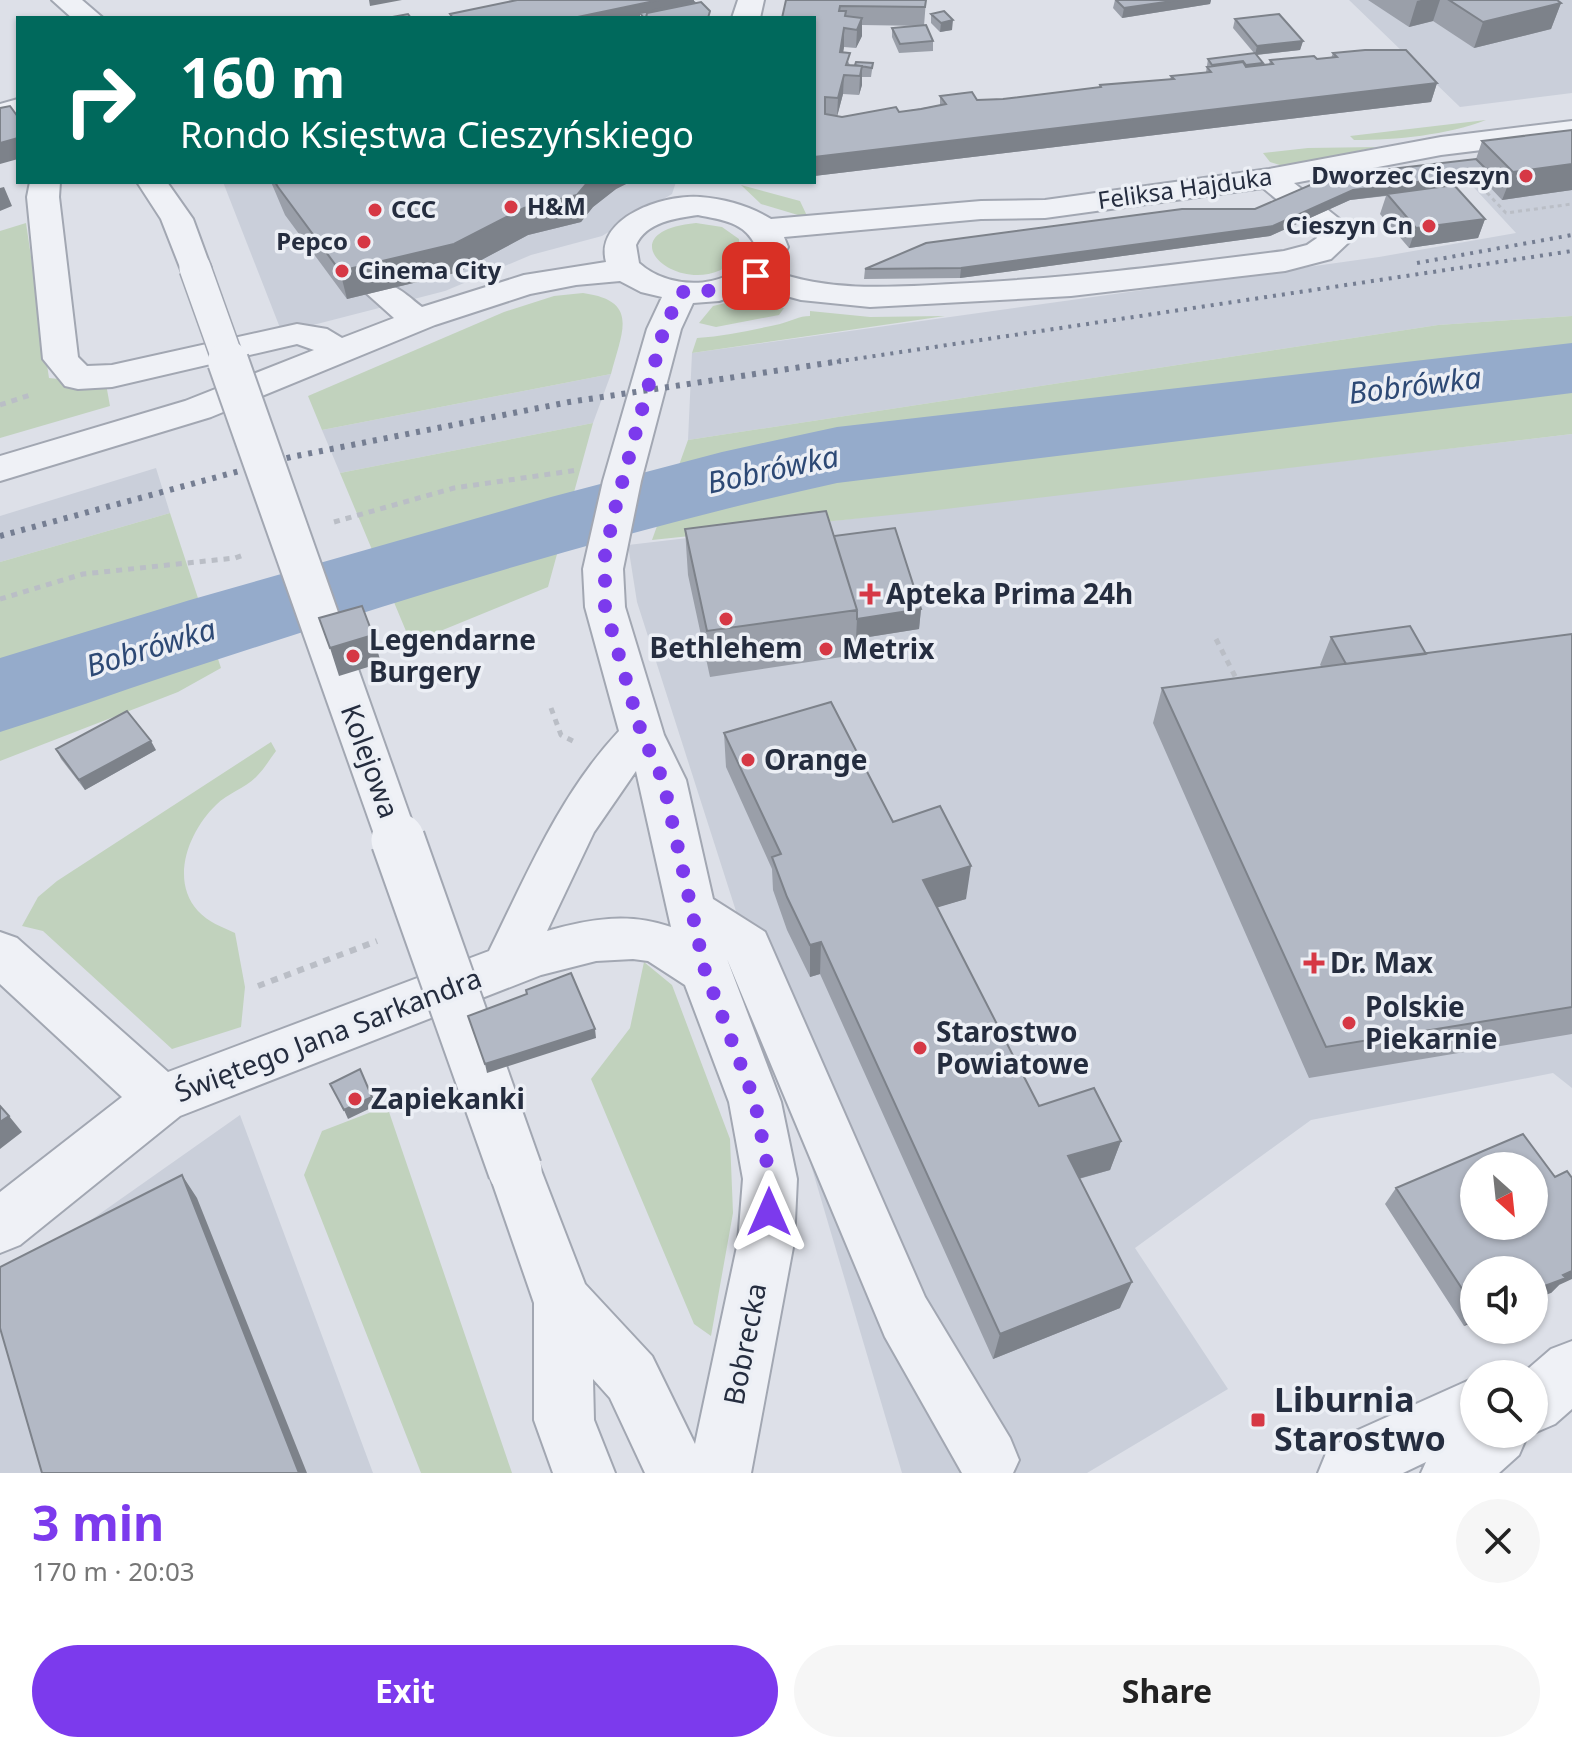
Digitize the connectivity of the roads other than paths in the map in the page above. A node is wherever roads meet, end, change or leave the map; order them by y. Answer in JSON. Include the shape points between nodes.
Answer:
{"nodes":[{"id":1,"x":65,"y":0,"type":"edge"},
{"id":2,"x":86,"y":16,"type":"edge"},
{"id":3,"x":1572,"y":130,"type":"edge"},
{"id":4,"x":1269,"y":178,"type":"junction"},
{"id":5,"x":45,"y":184,"type":"edge"},
{"id":6,"x":153,"y":184,"type":"edge"},
{"id":7,"x":174,"y":184,"type":"edge"},
{"id":8,"x":701,"y":194,"type":"edge"},
{"id":9,"x":177,"y":219,"type":"junction"},
{"id":10,"x":764,"y":253,"type":"junction"},
{"id":11,"x":626,"y":254,"type":"junction"},
{"id":12,"x":382,"y":292,"type":"edge"},
{"id":13,"x":681,"y":292,"type":"junction"},
{"id":14,"x":417,"y":319,"type":"junction"},
{"id":15,"x":338,"y":354,"type":"junction"},
{"id":16,"x":0,"y":469,"type":"edge"},
{"id":17,"x":642,"y":735,"type":"junction"},
{"id":18,"x":692,"y":911,"type":"junction"},
{"id":19,"x":0,"y":953,"type":"edge"},
{"id":20,"x":506,"y":966,"type":"junction"},
{"id":21,"x":705,"y":971,"type":"junction"},
{"id":22,"x":161,"y":1099,"type":"junction"},
{"id":23,"x":0,"y":1226,"type":"edge"},
{"id":24,"x":563,"y":1303,"type":"junction"},
{"id":25,"x":1572,"y":1362,"type":"edge"},
{"id":26,"x":1572,"y":1370,"type":"edge"},
{"id":27,"x":1548,"y":1373,"type":"edge"},
{"id":28,"x":1548,"y":1391,"type":"edge"},
{"id":29,"x":1460,"y":1415,"type":"edge"},
{"id":30,"x":1481,"y":1448,"type":"edge"},
{"id":31,"x":988,"y":1460,"type":"dead end"},
{"id":32,"x":584,"y":1473,"type":"edge"},
{"id":33,"x":677,"y":1473,"type":"edge"},
{"id":34,"x":720,"y":1473,"type":"edge"},
{"id":35,"x":1349,"y":1473,"type":"edge"},
{"id":36,"x":1452,"y":1473,"type":"edge"}],
"edges":[{"from":1,"to":2,"type":"street"},
{"from":3,"to":4,"type":"street","name":"Feliksa Hajduka","via":[[1441,146]]},
{"from":4,"to":10,"type":"street","name":"Feliksa Hajduka"},
{"from":4,"to":10,"type":"street","via":[[1331,228],[1334,241],[1319,252],[1285,261],[1019,293],[854,297],[806,292]]},
{"from":5,"to":15,"type":"street","via":[[61,359],[78,378],[112,376],[297,334],[312,334]]},
{"from":6,"to":9,"type":"street","name":"Kolejowa"},
{"from":7,"to":9,"type":"street","name":"Kolejowa"},
{"from":8,"to":10,"type":"street","via":[[740,213]]},
{"from":8,"to":11,"type":"street","via":[[646,218]]},
{"from":9,"to":24,"type":"street","name":"Kolejowa","bridge":true},
{"from":10,"to":13,"type":"street","via":[[722,290]]},
{"from":11,"to":13,"type":"street","via":[[641,281]]},
{"from":11,"to":14,"type":"street"},
{"from":12,"to":14,"type":"street"},
{"from":13,"to":17,"type":"street","name":"Bobrecka","via":[[664,329],[605,554],[605,607]]},
{"from":14,"to":15,"type":"street"},
{"from":15,"to":16,"type":"street","via":[[224,400]]},
{"from":17,"to":18,"type":"street","name":"Bobrecka","via":[[663,780]]},
{"from":17,"to":20,"type":"street","name":"Świętego Jana Sarkandra","via":[[609,771],[575,823]]},
{"from":18,"to":21,"type":"street","name":"Bobrecka"},
{"from":18,"to":31,"type":"street","via":[[748,947],[905,1317]]},
{"from":19,"to":22,"type":"street"},
{"from":20,"to":21,"type":"street","name":"Świętego Jana Sarkandra","via":[[610,939],[653,941]]},
{"from":20,"to":22,"type":"street","name":"Świętego Jana Sarkandra"},
{"from":21,"to":34,"type":"street","name":"Bobrecka","via":[[755,1102],[770,1179],[766,1242]]},
{"from":22,"to":23,"type":"street","name":"Świętego Jana Sarkandra"},
{"from":24,"to":32,"type":"street","name":"Kolejowa","via":[[564,1420]]},
{"from":24,"to":33,"type":"street","name":"Kolejowa","via":[[631,1377]]},
{"from":25,"to":27,"type":"street"},
{"from":26,"to":28,"type":"street"},
{"from":29,"to":35,"type":"street","via":[[1380,1452]]},
{"from":30,"to":36,"type":"street"}]}
